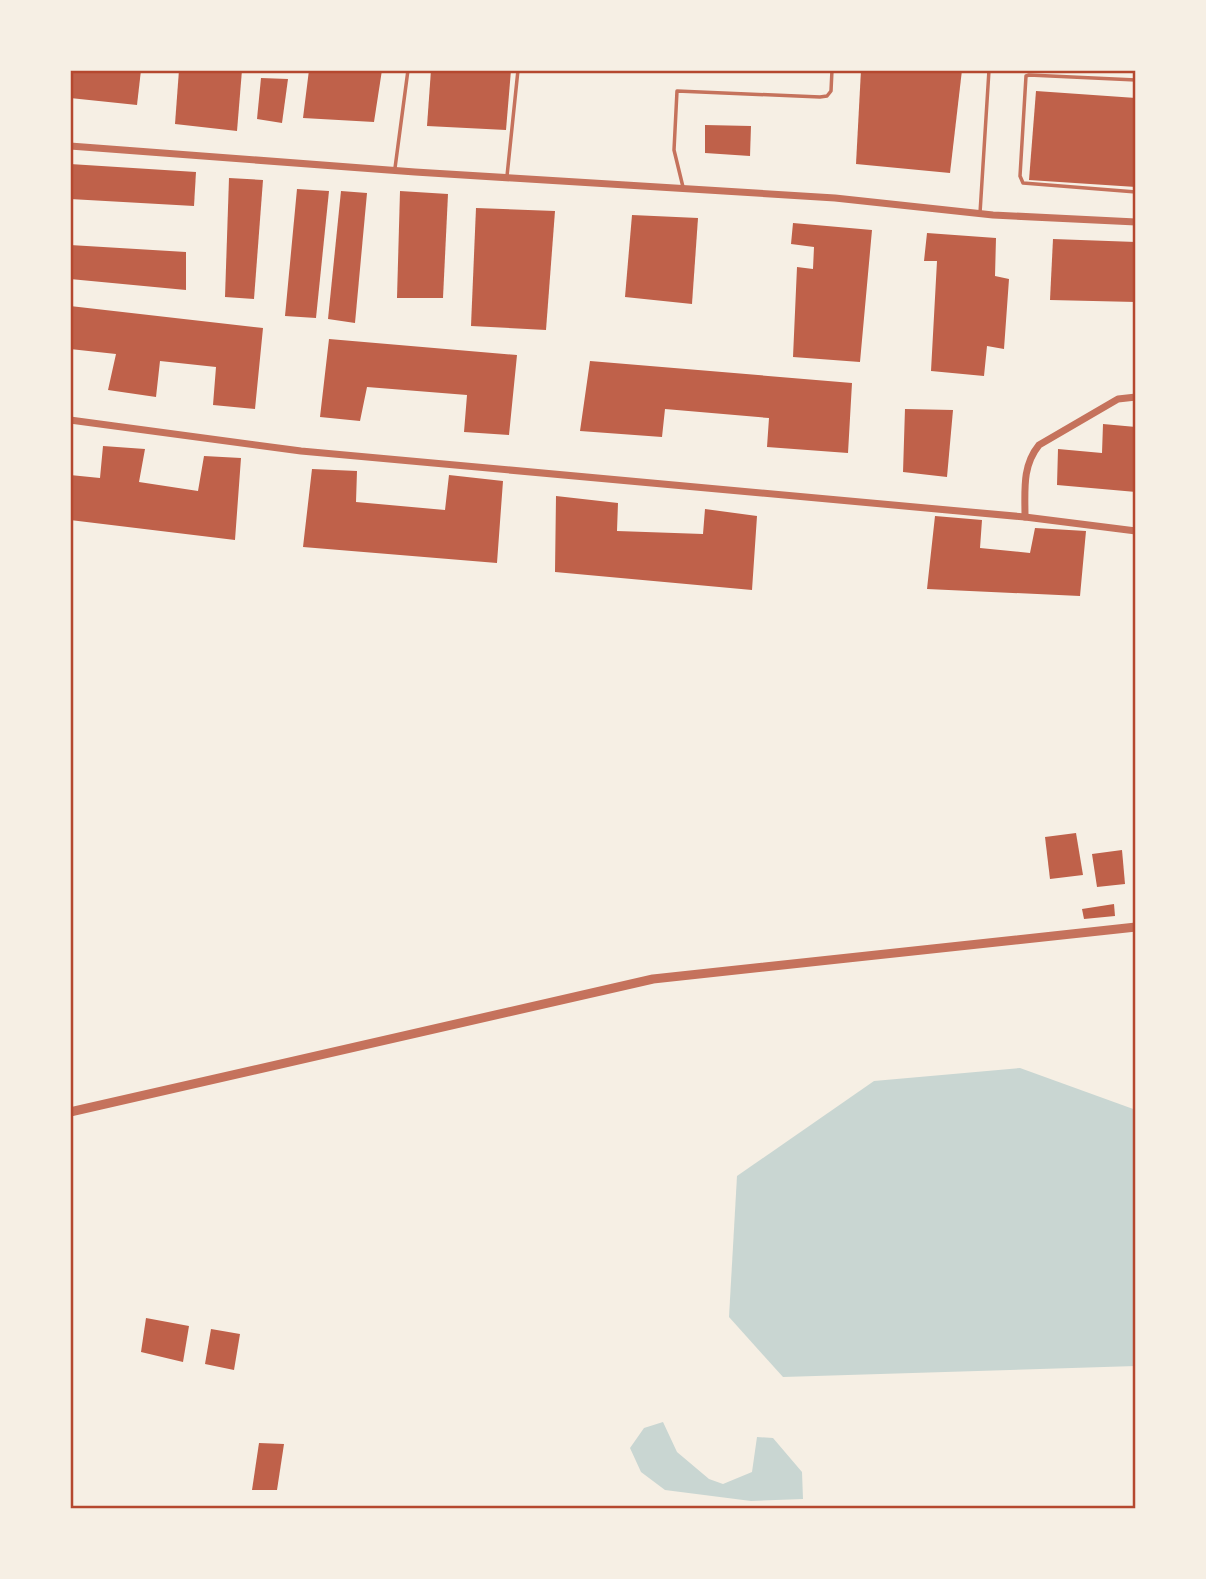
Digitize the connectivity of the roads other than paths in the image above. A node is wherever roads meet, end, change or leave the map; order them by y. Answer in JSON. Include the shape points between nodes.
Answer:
{"nodes":[{"id":1,"x":408,"y":70,"type":"edge"},
{"id":2,"x":518,"y":70,"type":"edge"},
{"id":3,"x":832,"y":70,"type":"edge"},
{"id":4,"x":989,"y":70,"type":"edge"},
{"id":5,"x":1136,"y":80,"type":"edge"},
{"id":6,"x":70,"y":146,"type":"edge"},
{"id":7,"x":395,"y":171,"type":"junction"},
{"id":8,"x":507,"y":178,"type":"junction"},
{"id":9,"x":684,"y":189,"type":"junction"},
{"id":10,"x":1136,"y":192,"type":"edge"},
{"id":11,"x":980,"y":213,"type":"junction"},
{"id":12,"x":1136,"y":222,"type":"edge"},
{"id":13,"x":1136,"y":397,"type":"edge"},
{"id":14,"x":70,"y":420,"type":"edge"},
{"id":15,"x":1025,"y":517,"type":"junction"},
{"id":16,"x":1136,"y":531,"type":"edge"},
{"id":17,"x":1136,"y":927,"type":"edge"},
{"id":18,"x":70,"y":1112,"type":"edge"}],
"edges":[{"from":1,"to":7,"type":"lane"},
{"from":2,"to":8,"type":"lane"},
{"from":3,"to":9,"type":"lane","via":[[831,91],[820,97],[677,91],[674,149]]},
{"from":4,"to":11,"type":"lane"},
{"from":5,"to":10,"type":"lane","via":[[1026,76],[1020,176],[1023,183]]},
{"from":6,"to":7,"type":"street"},
{"from":7,"to":8,"type":"street"},
{"from":8,"to":9,"type":"street"},
{"from":9,"to":11,"type":"street"},
{"from":11,"to":12,"type":"street"},
{"from":13,"to":15,"type":"street","via":[[1118,400],[1040,445],[1025,474]]},
{"from":14,"to":15,"type":"street","via":[[315,452]]},
{"from":15,"to":16,"type":"street"},
{"from":17,"to":18,"type":"street","via":[[653,979]]}]}
